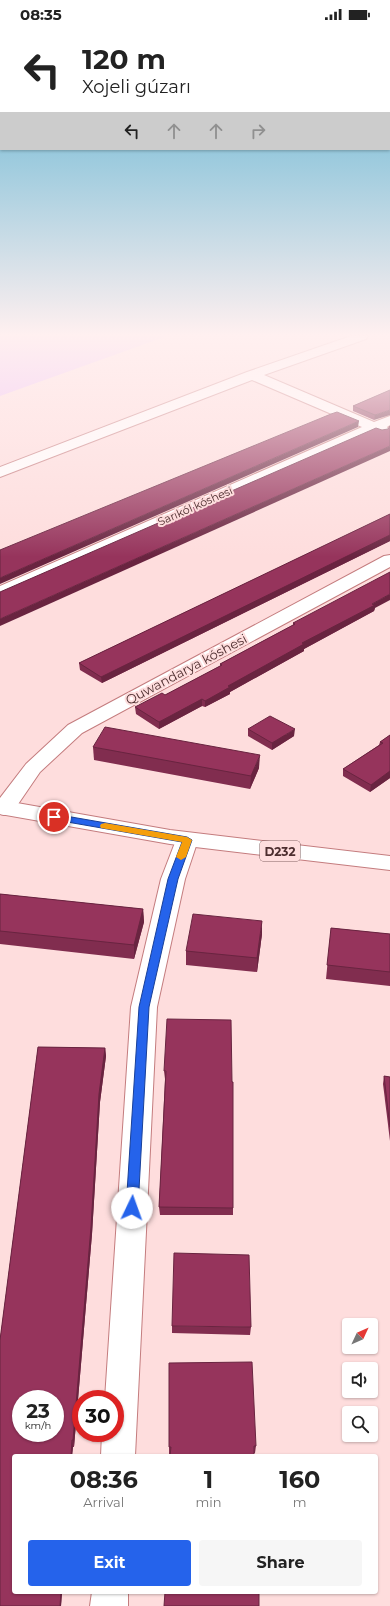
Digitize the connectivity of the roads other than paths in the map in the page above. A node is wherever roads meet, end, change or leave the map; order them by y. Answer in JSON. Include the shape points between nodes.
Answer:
{"nodes":[{"id":1,"x":164,"y":410,"type":"edge"},
{"id":2,"x":332,"y":410,"type":"edge"},
{"id":3,"x":390,"y":420,"type":"edge"},
{"id":4,"x":373,"y":427,"type":"junction"},
{"id":5,"x":390,"y":433,"type":"edge"},
{"id":6,"x":0,"y":472,"type":"edge"},
{"id":7,"x":390,"y":560,"type":"edge"},
{"id":8,"x":0,"y":592,"type":"edge"},
{"id":9,"x":2,"y":807,"type":"edge"},
{"id":10,"x":187,"y":840,"type":"junction"},
{"id":11,"x":390,"y":863,"type":"edge"},
{"id":12,"x":118,"y":1454,"type":"edge"},
{"id":13,"x":110,"y":1594,"type":"edge"},
{"id":14,"x":109,"y":1606,"type":"edge"}],
"edges":[{"from":1,"to":6,"type":"street"},
{"from":2,"to":4,"type":"street"},
{"from":3,"to":4,"type":"street","name":"Sarıkól kóshesi"},
{"from":4,"to":5,"type":"street"},
{"from":4,"to":8,"type":"street","name":"Sarıkól kóshesi"},
{"from":7,"to":9,"type":"street","name":"Quwandarya kóshesi","via":[[75,729],[33,768]]},
{"from":9,"to":10,"type":"street","number":"D232"},
{"from":10,"to":11,"type":"street","number":"D232"},
{"from":10,"to":12,"type":"street","via":[[173,879],[144,1007]]},
{"from":13,"to":14,"type":"street"}]}
